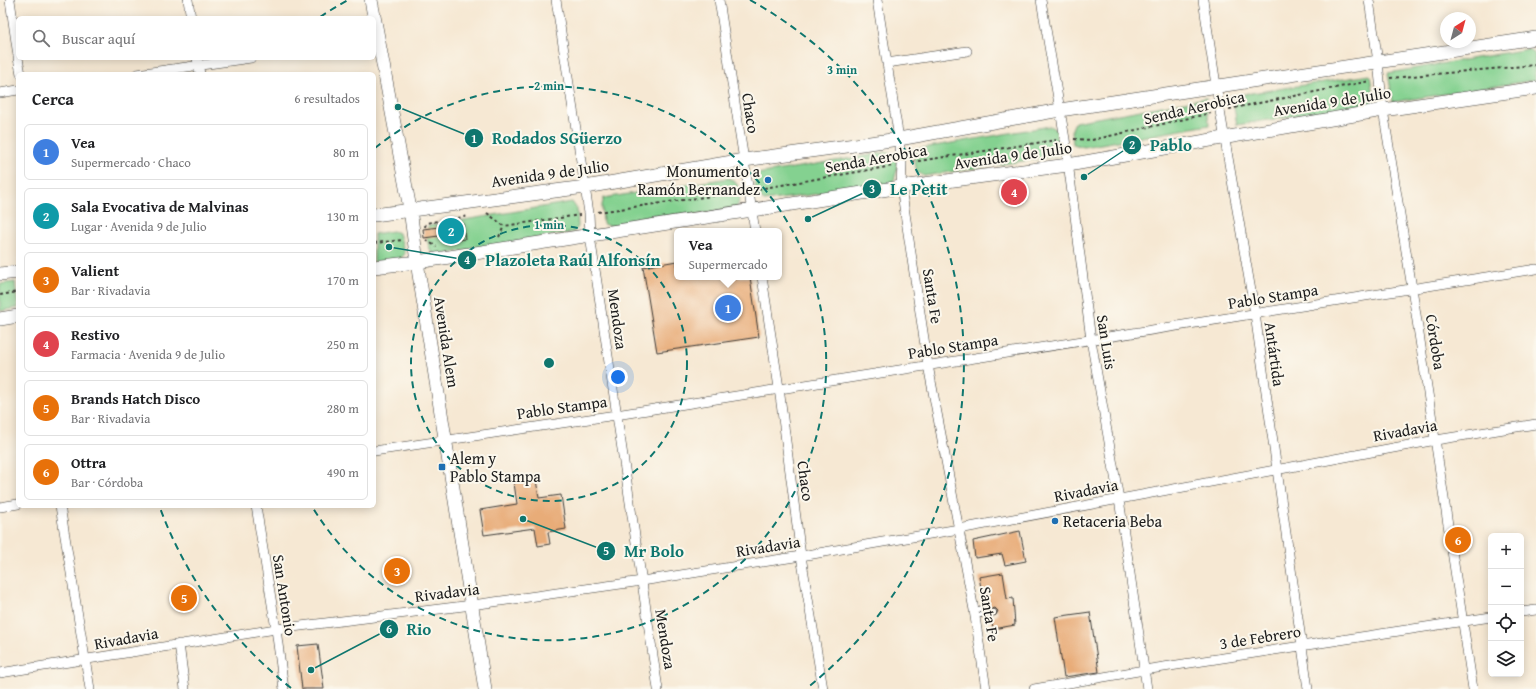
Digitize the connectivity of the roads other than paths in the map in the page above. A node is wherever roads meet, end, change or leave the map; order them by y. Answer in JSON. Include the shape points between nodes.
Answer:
{"nodes":[{"id":1,"x":10,"y":0,"type":"edge"},
{"id":2,"x":188,"y":0,"type":"edge"},
{"id":3,"x":375,"y":0,"type":"edge"},
{"id":4,"x":556,"y":0,"type":"edge"},
{"id":5,"x":719,"y":0,"type":"edge"},
{"id":6,"x":877,"y":0,"type":"edge"},
{"id":7,"x":1042,"y":0,"type":"edge"},
{"id":8,"x":1203,"y":0,"type":"edge"},
{"id":9,"x":1369,"y":0,"type":"edge"},
{"id":10,"x":191,"y":16,"type":"edge"},
{"id":11,"x":375,"y":16,"type":"edge"},
{"id":12,"x":1536,"y":38,"type":"edge"},
{"id":13,"x":376,"y":40,"type":"edge"},
{"id":14,"x":16,"y":43,"type":"edge"},
{"id":15,"x":967,"y":51,"type":"dead end"},
{"id":16,"x":19,"y":60,"type":"edge"},
{"id":17,"x":238,"y":60,"type":"edge"},
{"id":18,"x":1378,"y":62,"type":"junction"},
{"id":19,"x":887,"y":63,"type":"junction"},
{"id":20,"x":199,"y":66,"type":"edge"},
{"id":21,"x":21,"y":72,"type":"edge"},
{"id":22,"x":152,"y":72,"type":"edge"},
{"id":23,"x":1216,"y":86,"type":"junction"},
{"id":24,"x":1536,"y":88,"type":"edge"},
{"id":25,"x":16,"y":90,"type":"edge"},
{"id":26,"x":0,"y":93,"type":"edge"},
{"id":27,"x":1060,"y":110,"type":"junction"},
{"id":28,"x":1383,"y":110,"type":"junction"},
{"id":29,"x":1225,"y":137,"type":"junction"},
{"id":30,"x":899,"y":139,"type":"junction"},
{"id":31,"x":744,"y":160,"type":"junction"},
{"id":32,"x":1068,"y":165,"type":"junction"},
{"id":33,"x":584,"y":187,"type":"junction"},
{"id":34,"x":901,"y":187,"type":"junction"},
{"id":35,"x":410,"y":209,"type":"junction"},
{"id":36,"x":752,"y":211,"type":"junction"},
{"id":37,"x":376,"y":215,"type":"edge"},
{"id":38,"x":755,"y":228,"type":"edge"},
{"id":39,"x":590,"y":236,"type":"junction"},
{"id":40,"x":417,"y":262,"type":"junction"},
{"id":41,"x":376,"y":267,"type":"edge"},
{"id":42,"x":1536,"y":269,"type":"edge"},
{"id":43,"x":16,"y":272,"type":"edge"},
{"id":44,"x":0,"y":274,"type":"edge"},
{"id":45,"x":762,"y":280,"type":"edge"},
{"id":46,"x":1412,"y":288,"type":"junction"},
{"id":47,"x":1255,"y":314,"type":"junction"},
{"id":48,"x":16,"y":316,"type":"edge"},
{"id":49,"x":0,"y":319,"type":"edge"},
{"id":50,"x":1091,"y":340,"type":"junction"},
{"id":51,"x":928,"y":366,"type":"junction"},
{"id":52,"x":779,"y":388,"type":"junction"},
{"id":53,"x":616,"y":415,"type":"junction"},
{"id":54,"x":1536,"y":424,"type":"edge"},
{"id":55,"x":445,"y":440,"type":"junction"},
{"id":56,"x":1436,"y":440,"type":"junction"},
{"id":57,"x":376,"y":451,"type":"edge"},
{"id":58,"x":1277,"y":469,"type":"junction"},
{"id":59,"x":1119,"y":499,"type":"junction"},
{"id":60,"x":16,"y":504,"type":"edge"},
{"id":61,"x":0,"y":507,"type":"edge"},
{"id":62,"x":60,"y":508,"type":"edge"},
{"id":63,"x":256,"y":508,"type":"edge"},
{"id":64,"x":959,"y":529,"type":"junction"},
{"id":65,"x":801,"y":556,"type":"junction"},
{"id":66,"x":642,"y":581,"type":"junction"},
{"id":67,"x":472,"y":605,"type":"junction"},
{"id":68,"x":984,"y":608,"type":"dead end"},
{"id":69,"x":1536,"y":610,"type":"edge"},
{"id":70,"x":994,"y":612,"type":"dead end"},
{"id":71,"x":1524,"y":612,"type":"edge"},
{"id":72,"x":974,"y":613,"type":"junction"},
{"id":73,"x":1488,"y":617,"type":"edge"},
{"id":74,"x":1464,"y":621,"type":"junction"},
{"id":75,"x":276,"y":629,"type":"junction"},
{"id":76,"x":179,"y":644,"type":"junction"},
{"id":77,"x":1301,"y":646,"type":"junction"},
{"id":78,"x":86,"y":660,"type":"junction"},
{"id":79,"x":1144,"y":670,"type":"junction"},
{"id":80,"x":0,"y":673,"type":"edge"},
{"id":81,"x":90,"y":689,"type":"edge"},
{"id":82,"x":185,"y":689,"type":"edge"},
{"id":83,"x":284,"y":689,"type":"edge"},
{"id":84,"x":485,"y":689,"type":"edge"},
{"id":85,"x":658,"y":689,"type":"edge"},
{"id":86,"x":823,"y":689,"type":"edge"},
{"id":87,"x":986,"y":689,"type":"edge"},
{"id":88,"x":1034,"y":689,"type":"edge"},
{"id":89,"x":1147,"y":689,"type":"edge"},
{"id":90,"x":1308,"y":689,"type":"edge"},
{"id":91,"x":1474,"y":689,"type":"edge"}],
"edges":[{"from":1,"to":14,"type":"street"},
{"from":2,"to":10,"type":"street"},
{"from":3,"to":11,"type":"main road","name":"Avenida Alem"},
{"from":4,"to":33,"type":"street","name":"Mendoza"},
{"from":5,"to":31,"type":"street","name":"Chaco"},
{"from":6,"to":19,"type":"street","name":"Santa Fe"},
{"from":7,"to":27,"type":"street","name":"San Luis"},
{"from":8,"to":23,"type":"street","name":"Antártida"},
{"from":9,"to":18,"type":"street","name":"Córdoba"},
{"from":12,"to":18,"type":"main road","name":"Avenida 9 de Julio"},
{"from":13,"to":35,"type":"main road","name":"Avenida Alem"},
{"from":15,"to":19,"type":"street"},
{"from":16,"to":21,"type":"street"},
{"from":17,"to":20,"type":"street"},
{"from":18,"to":23,"type":"main road","name":"Avenida 9 de Julio"},
{"from":18,"to":28,"type":"street","name":"Córdoba"},
{"from":19,"to":30,"type":"street","name":"Santa Fe"},
{"from":20,"to":22,"type":"street"},
{"from":23,"to":27,"type":"main road","name":"Avenida 9 de Julio"},
{"from":23,"to":29,"type":"street","name":"Antártida"},
{"from":24,"to":28,"type":"main road","name":"Avenida 9 de Julio"},
{"from":25,"to":26,"type":"street"},
{"from":27,"to":30,"type":"main road","name":"Avenida 9 de Julio"},
{"from":27,"to":32,"type":"street","name":"San Luis"},
{"from":28,"to":29,"type":"main road","name":"Avenida 9 de Julio"},
{"from":28,"to":46,"type":"street","name":"Córdoba"},
{"from":29,"to":32,"type":"main road","name":"Avenida 9 de Julio"},
{"from":29,"to":47,"type":"street","name":"Antártida"},
{"from":30,"to":31,"type":"main road","name":"Avenida 9 de Julio"},
{"from":30,"to":34,"type":"street","name":"Santa Fe"},
{"from":31,"to":33,"type":"main road","name":"Avenida 9 de Julio"},
{"from":31,"to":36,"type":"street","name":"Chaco"},
{"from":32,"to":34,"type":"main road","name":"Avenida 9 de Julio"},
{"from":32,"to":50,"type":"street","name":"San Luis"},
{"from":33,"to":35,"type":"main road","name":"Avenida 9 de Julio"},
{"from":33,"to":39,"type":"street","name":"Mendoza"},
{"from":34,"to":36,"type":"main road","name":"Avenida 9 de Julio"},
{"from":34,"to":51,"type":"street","name":"Santa Fe"},
{"from":35,"to":37,"type":"main road","name":"Avenida 9 de Julio"},
{"from":35,"to":40,"type":"main road","name":"Avenida Alem"},
{"from":36,"to":38,"type":"street","name":"Chaco"},
{"from":36,"to":39,"type":"main road","name":"Avenida 9 de Julio"},
{"from":39,"to":40,"type":"main road","name":"Avenida 9 de Julio"},
{"from":39,"to":53,"type":"street","name":"Mendoza"},
{"from":40,"to":41,"type":"main road","name":"Avenida 9 de Julio"},
{"from":40,"to":55,"type":"main road","name":"Avenida Alem"},
{"from":42,"to":46,"type":"street","name":"Pablo Stampa"},
{"from":43,"to":44,"type":"main road"},
{"from":45,"to":52,"type":"street","name":"Chaco"},
{"from":46,"to":47,"type":"street","name":"Pablo Stampa"},
{"from":46,"to":56,"type":"street","name":"Córdoba"},
{"from":47,"to":50,"type":"street","name":"Pablo Stampa"},
{"from":47,"to":58,"type":"street","name":"Antártida"},
{"from":48,"to":49,"type":"main road"},
{"from":50,"to":51,"type":"street","name":"Pablo Stampa"},
{"from":50,"to":59,"type":"street","name":"San Luis"},
{"from":51,"to":52,"type":"street","name":"Pablo Stampa"},
{"from":51,"to":64,"type":"street","name":"Santa Fe"},
{"from":52,"to":53,"type":"street","name":"Pablo Stampa"},
{"from":52,"to":65,"type":"street","name":"Chaco"},
{"from":53,"to":55,"type":"street","name":"Pablo Stampa"},
{"from":53,"to":66,"type":"street","name":"Mendoza"},
{"from":54,"to":56,"type":"street","name":"Rivadavia"},
{"from":55,"to":57,"type":"street","name":"Pablo Stampa"},
{"from":55,"to":67,"type":"main road","name":"Avenida Alem"},
{"from":56,"to":58,"type":"street","name":"Rivadavia"},
{"from":56,"to":74,"type":"street","name":"Córdoba"},
{"from":58,"to":59,"type":"street","name":"Rivadavia"},
{"from":58,"to":77,"type":"street","name":"Antártida"},
{"from":59,"to":64,"type":"street","name":"Rivadavia"},
{"from":59,"to":79,"type":"street","name":"San Luis"},
{"from":60,"to":61,"type":"street"},
{"from":62,"to":78,"type":"street"},
{"from":63,"to":75,"type":"street","name":"San Antonio"},
{"from":64,"to":65,"type":"street","name":"Rivadavia"},
{"from":64,"to":72,"type":"street","name":"Santa Fe"},
{"from":65,"to":66,"type":"street","name":"Rivadavia"},
{"from":65,"to":86,"type":"street","name":"Chaco"},
{"from":66,"to":67,"type":"street","name":"Rivadavia"},
{"from":66,"to":85,"type":"street","name":"Mendoza"},
{"from":67,"to":75,"type":"street","name":"Rivadavia"},
{"from":67,"to":84,"type":"main road","name":"Avenida Alem"},
{"from":68,"to":72,"type":"lane"},
{"from":69,"to":71,"type":"street"},
{"from":70,"to":72,"type":"lane"},
{"from":72,"to":87,"type":"street","name":"Santa Fe"},
{"from":73,"to":74,"type":"street","name":"3 de Febrero"},
{"from":74,"to":77,"type":"street","name":"3 de Febrero"},
{"from":74,"to":91,"type":"street","name":"Córdoba"},
{"from":75,"to":76,"type":"street","name":"Rivadavia"},
{"from":75,"to":83,"type":"street","name":"San Antonio"},
{"from":76,"to":78,"type":"street","name":"Rivadavia"},
{"from":76,"to":82,"type":"street"},
{"from":77,"to":79,"type":"street","name":"3 de Febrero"},
{"from":77,"to":90,"type":"street","name":"Antártida"},
{"from":78,"to":80,"type":"street","name":"Rivadavia"},
{"from":78,"to":81,"type":"street"},
{"from":79,"to":88,"type":"street","name":"3 de Febrero"},
{"from":79,"to":89,"type":"street","name":"San Luis"}]}
